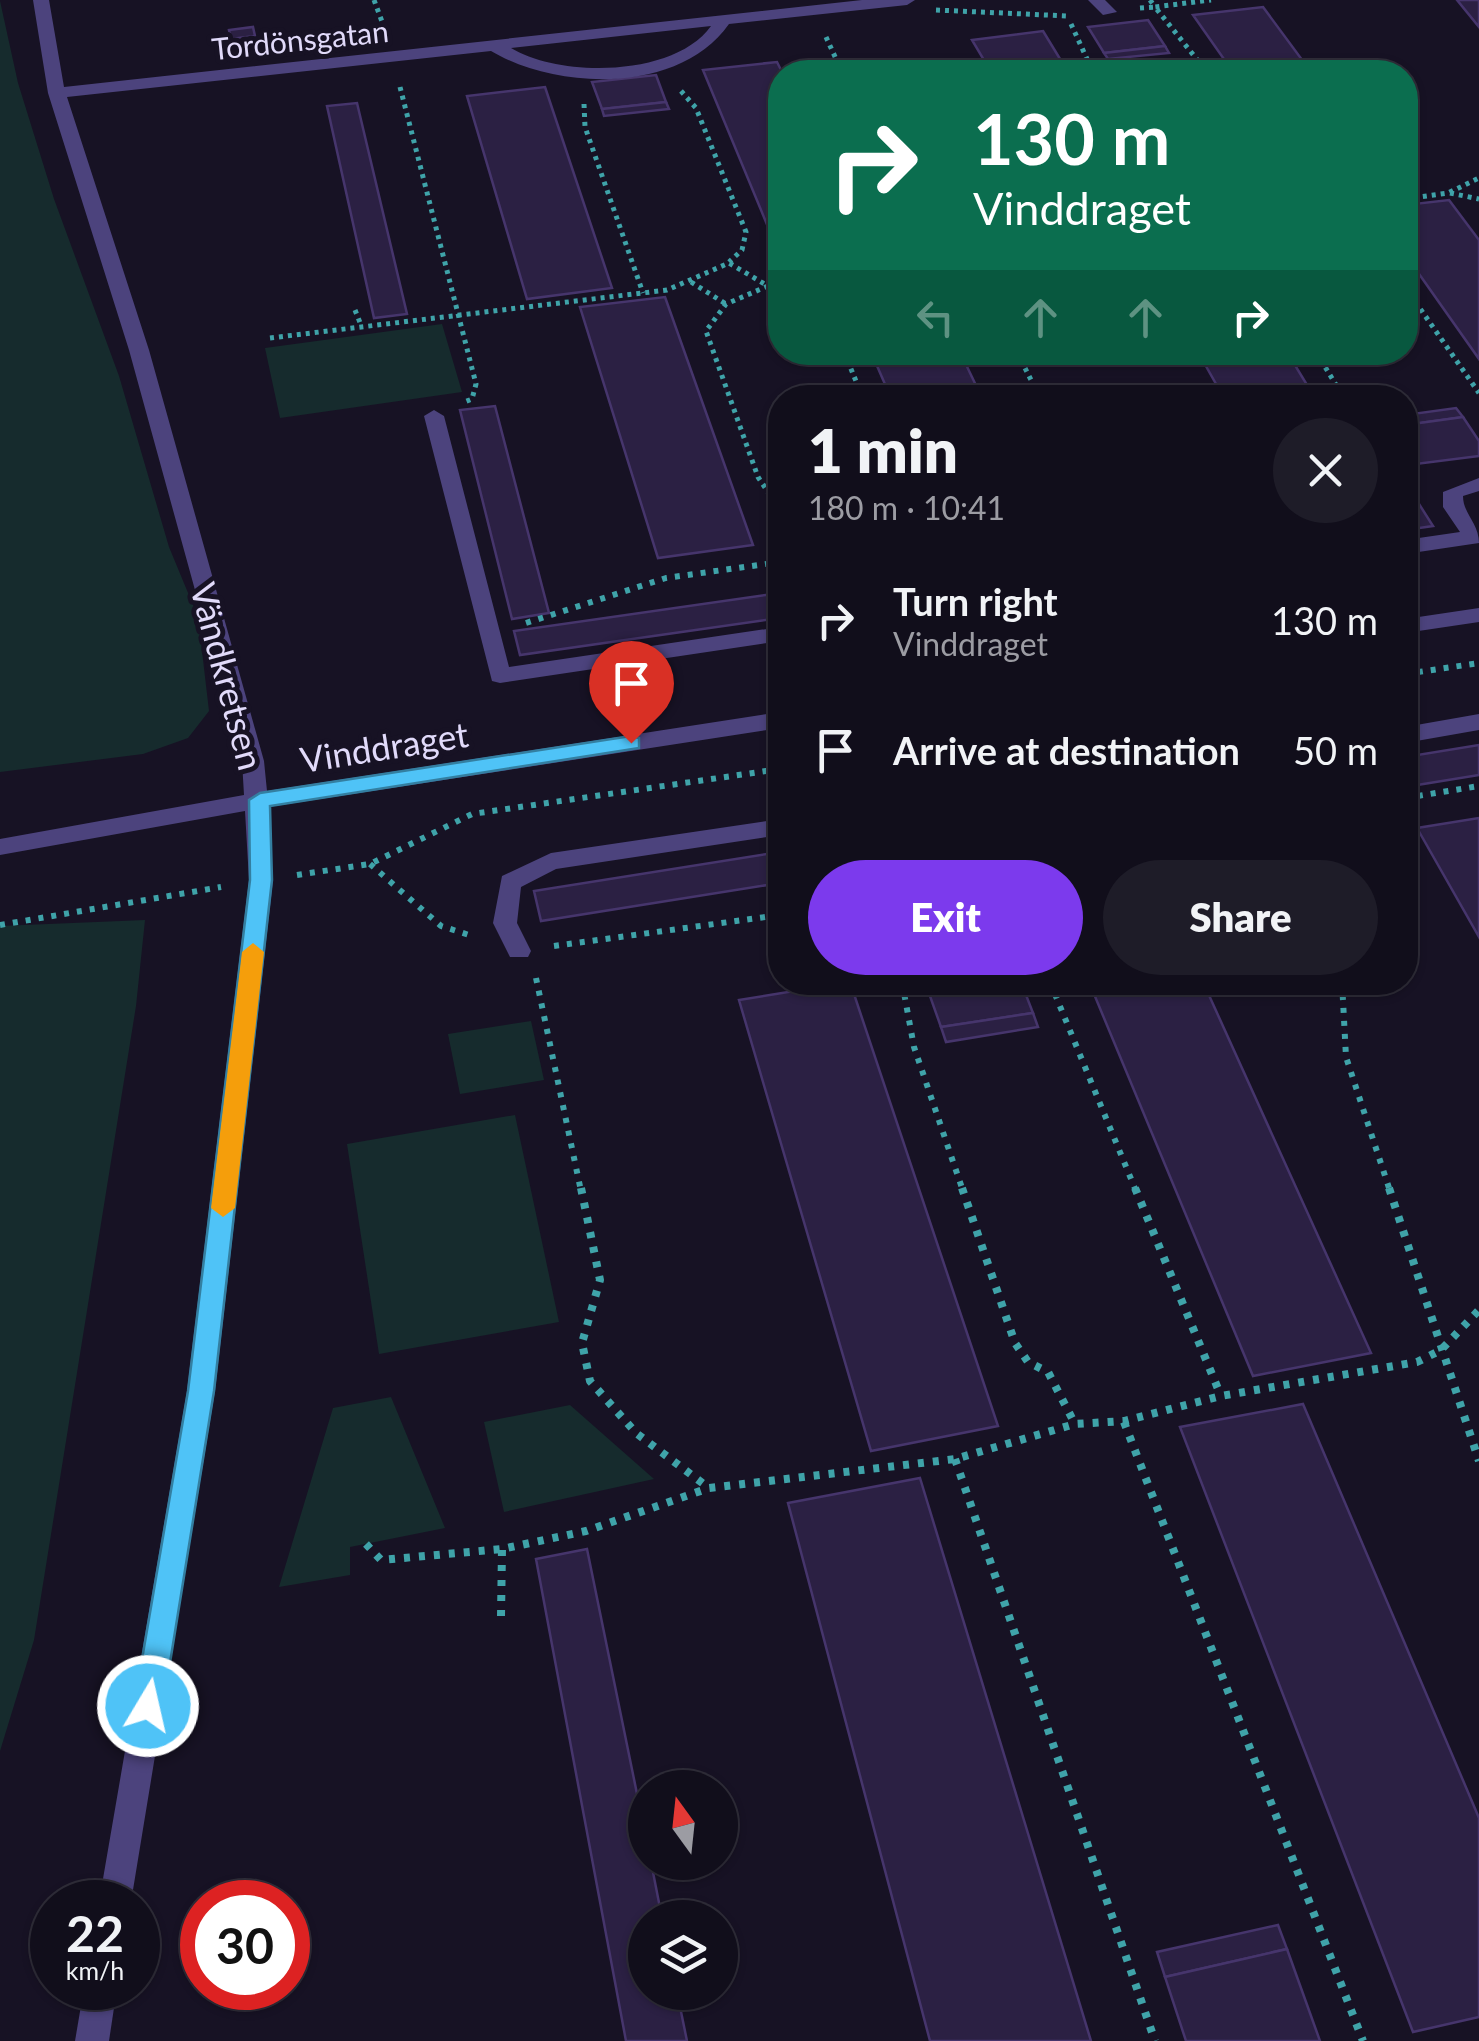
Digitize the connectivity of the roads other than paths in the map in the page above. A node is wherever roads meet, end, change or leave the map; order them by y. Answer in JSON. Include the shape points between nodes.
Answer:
{"nodes":[{"id":1,"x":41,"y":0,"type":"edge"},
{"id":2,"x":907,"y":0,"type":"edge"},
{"id":3,"x":772,"y":8,"type":"edge"},
{"id":4,"x":722,"y":22,"type":"junction"},
{"id":5,"x":494,"y":46,"type":"junction"},
{"id":6,"x":57,"y":93,"type":"junction"},
{"id":7,"x":434,"y":416,"type":"road end"},
{"id":8,"x":1479,"y":484,"type":"edge"},
{"id":9,"x":1476,"y":537,"type":"edge"},
{"id":10,"x":1418,"y":546,"type":"edge"},
{"id":11,"x":1479,"y":615,"type":"edge"},
{"id":12,"x":1418,"y":624,"type":"edge"},
{"id":13,"x":768,"y":636,"type":"edge"},
{"id":14,"x":768,"y":722,"type":"edge"},
{"id":15,"x":1479,"y":722,"type":"edge"},
{"id":16,"x":1418,"y":733,"type":"edge"},
{"id":17,"x":260,"y":800,"type":"junction"},
{"id":18,"x":768,"y":829,"type":"edge"},
{"id":19,"x":0,"y":847,"type":"edge"},
{"id":20,"x":519,"y":951,"type":"road end"},
{"id":21,"x":119,"y":1880,"type":"edge"},
{"id":22,"x":97,"y":2010,"type":"edge"},
{"id":23,"x":92,"y":2041,"type":"edge"}],
"edges":[{"from":1,"to":6,"type":"street","name":"Vändkretsen"},
{"from":2,"to":3,"type":"street","name":"Tordönsgatan"},
{"from":3,"to":4,"type":"street","name":"Tordönsgatan"},
{"from":4,"to":5,"type":"street","name":"Tordönsgatan"},
{"from":4,"to":5,"type":"street","via":[[701,48],[666,64],[572,74],[531,67]]},
{"from":5,"to":6,"type":"street","name":"Tordönsgatan"},
{"from":6,"to":17,"type":"street","name":"Vändkretsen","via":[[140,350]]},
{"from":7,"to":13,"type":"street","via":[[500,676]]},
{"from":8,"to":9,"type":"street","via":[[1453,492],[1453,507]]},
{"from":9,"to":10,"type":"street"},
{"from":11,"to":12,"type":"street"},
{"from":14,"to":17,"type":"street","name":"Vinddraget"},
{"from":15,"to":16,"type":"street"},
{"from":17,"to":19,"type":"street","name":"Vinddraget"},
{"from":17,"to":21,"type":"street","name":"Vändkretsen","via":[[261,880],[201,1391]]},
{"from":18,"to":20,"type":"street","via":[[551,861],[510,882],[505,923]]},
{"from":22,"to":23,"type":"street"}]}
